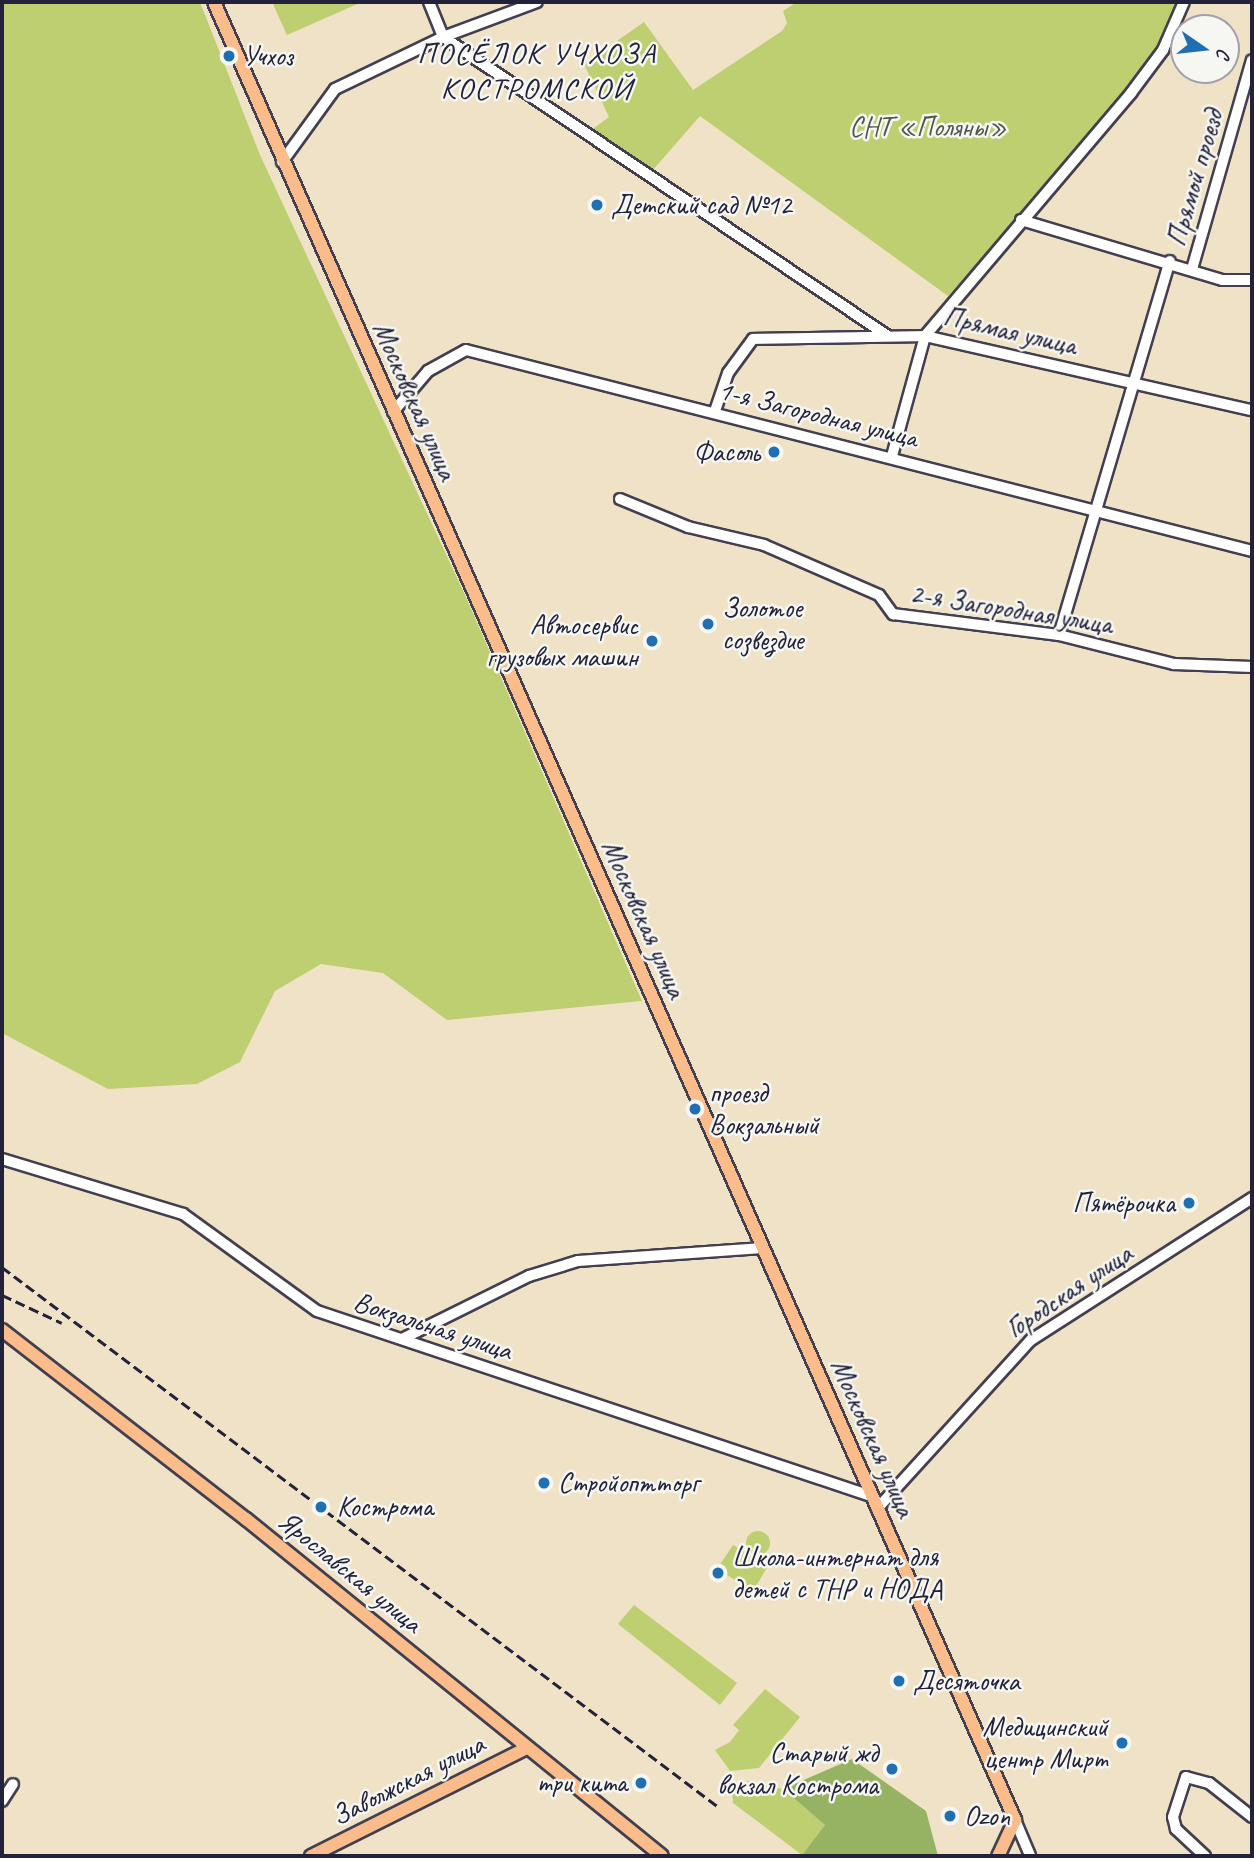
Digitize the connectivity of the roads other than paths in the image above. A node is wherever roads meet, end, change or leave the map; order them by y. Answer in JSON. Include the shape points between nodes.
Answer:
{"nodes":[{"id":1,"x":214,"y":2,"type":"edge"},
{"id":2,"x":429,"y":2,"type":"edge"},
{"id":3,"x":537,"y":2,"type":"edge"},
{"id":4,"x":1184,"y":2,"type":"edge"},
{"id":5,"x":443,"y":37,"type":"junction"},
{"id":6,"x":1252,"y":60,"type":"edge"},
{"id":7,"x":282,"y":162,"type":"junction"},
{"id":8,"x":1021,"y":220,"type":"junction"},
{"id":9,"x":1170,"y":261,"type":"junction"},
{"id":10,"x":1192,"y":269,"type":"junction"},
{"id":11,"x":1252,"y":281,"type":"edge"},
{"id":12,"x":925,"y":336,"type":"junction"},
{"id":13,"x":888,"y":337,"type":"junction"},
{"id":14,"x":1134,"y":383,"type":"junction"},
{"id":15,"x":1252,"y":410,"type":"edge"},
{"id":16,"x":715,"y":411,"type":"junction"},
{"id":17,"x":393,"y":412,"type":"junction"},
{"id":18,"x":892,"y":456,"type":"junction"},
{"id":19,"x":620,"y":499,"type":"dead end"},
{"id":20,"x":1094,"y":509,"type":"junction"},
{"id":21,"x":1252,"y":551,"type":"edge"},
{"id":22,"x":1059,"y":635,"type":"junction"},
{"id":23,"x":1252,"y":667,"type":"edge"},
{"id":24,"x":2,"y":1159,"type":"edge"},
{"id":25,"x":1252,"y":1198,"type":"edge"},
{"id":26,"x":762,"y":1248,"type":"junction"},
{"id":27,"x":2,"y":1330,"type":"edge"},
{"id":28,"x":402,"y":1339,"type":"junction"},
{"id":29,"x":871,"y":1496,"type":"junction"},
{"id":30,"x":877,"y":1509,"type":"junction"},
{"id":31,"x":527,"y":1748,"type":"junction"},
{"id":32,"x":13,"y":1784,"type":"dead end"},
{"id":33,"x":2,"y":1801,"type":"edge"},
{"id":34,"x":1252,"y":1817,"type":"edge"},
{"id":35,"x":1015,"y":1820,"type":"junction"},
{"id":36,"x":311,"y":1856,"type":"edge"},
{"id":37,"x":662,"y":1856,"type":"edge"},
{"id":38,"x":998,"y":1856,"type":"edge"},
{"id":39,"x":1030,"y":1856,"type":"edge"},
{"id":40,"x":1205,"y":1856,"type":"edge"}],
"edges":[{"from":1,"to":7,"type":"main road","name":"Московская улица"},
{"from":2,"to":5,"type":"street"},
{"from":3,"to":5,"type":"street"},
{"from":4,"to":8,"type":"street","via":[[1148,71]]},
{"from":5,"to":7,"type":"street","via":[[335,89]]},
{"from":5,"to":13,"type":"street"},
{"from":6,"to":10,"type":"street","name":"Прямой проезд"},
{"from":7,"to":17,"type":"main road","name":"Московская улица"},
{"from":8,"to":9,"type":"street","name":"Прямой проезд"},
{"from":8,"to":12,"type":"street"},
{"from":9,"to":10,"type":"street","name":"Прямой проезд"},
{"from":9,"to":14,"type":"street"},
{"from":10,"to":11,"type":"street","name":"Прямой проезд"},
{"from":12,"to":13,"type":"street","name":"Прямая улица"},
{"from":12,"to":14,"type":"street","name":"Прямая улица"},
{"from":12,"to":18,"type":"street"},
{"from":13,"to":16,"type":"street","name":"Прямая улица","via":[[753,339],[728,373]]},
{"from":14,"to":15,"type":"street","name":"Прямая улица"},
{"from":14,"to":20,"type":"street"},
{"from":16,"to":17,"type":"street","name":"1-я Загородная улица","via":[[466,351],[429,371]]},
{"from":16,"to":18,"type":"street","name":"1-я Загородная улица"},
{"from":17,"to":26,"type":"main road","name":"Московская улица"},
{"from":18,"to":20,"type":"street","name":"1-я Загородная улица"},
{"from":19,"to":22,"type":"street","name":"2-я Загородная улица","via":[[688,527],[764,545],[879,595],[892,614]]},
{"from":20,"to":21,"type":"street","name":"1-я Загородная улица"},
{"from":20,"to":22,"type":"street"},
{"from":22,"to":23,"type":"street","name":"2-я Загородная улица","via":[[1174,664]]},
{"from":24,"to":28,"type":"street","name":"Вокзальная улица","via":[[183,1214],[306,1306]]},
{"from":25,"to":30,"type":"street","name":"Городская улица","via":[[1031,1340]]},
{"from":26,"to":28,"type":"street","via":[[578,1261],[529,1276]]},
{"from":26,"to":29,"type":"main road","name":"Московская улица"},
{"from":27,"to":31,"type":"main road","name":"Ярославская улица"},
{"from":28,"to":29,"type":"street","name":"Вокзальная улица"},
{"from":29,"to":30,"type":"main road","name":"Московская улица"},
{"from":30,"to":35,"type":"main road","name":"Московская улица"},
{"from":31,"to":36,"type":"main road","name":"Заволжская улица"},
{"from":31,"to":37,"type":"main road","name":"Ярославская улица"},
{"from":32,"to":33,"type":"street"},
{"from":34,"to":40,"type":"street","via":[[1209,1783],[1186,1777],[1172,1817],[1176,1829]]},
{"from":35,"to":38,"type":"main road"},
{"from":35,"to":39,"type":"street","name":"Московская улица"}]}
